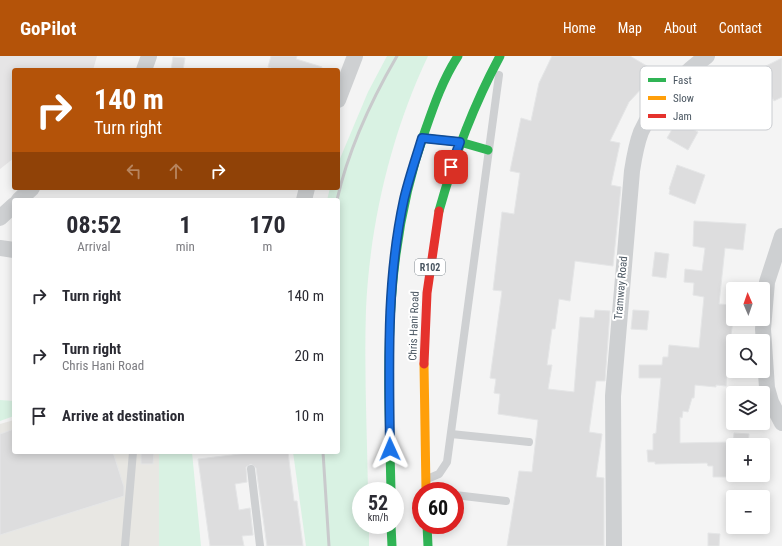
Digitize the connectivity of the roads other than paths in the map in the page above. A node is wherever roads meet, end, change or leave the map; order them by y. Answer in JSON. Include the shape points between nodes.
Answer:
{"nodes":[{"id":1,"x":149,"y":56,"type":"edge"},
{"id":2,"x":355,"y":56,"type":"edge"},
{"id":3,"x":458,"y":56,"type":"edge"},
{"id":4,"x":501,"y":56,"type":"edge"},
{"id":5,"x":707,"y":56,"type":"edge"},
{"id":6,"x":694,"y":66,"type":"edge"},
{"id":7,"x":145,"y":68,"type":"edge"},
{"id":8,"x":340,"y":95,"type":"edge"},
{"id":9,"x":642,"y":130,"type":"edge"},
{"id":10,"x":422,"y":138,"type":"junction"},
{"id":11,"x":460,"y":142,"type":"junction"},
{"id":12,"x":488,"y":150,"type":"junction"},
{"id":13,"x":30,"y":190,"type":"edge"},
{"id":14,"x":21,"y":198,"type":"edge"},
{"id":15,"x":12,"y":207,"type":"edge"},
{"id":16,"x":0,"y":218,"type":"edge"},
{"id":17,"x":782,"y":236,"type":"edge"},
{"id":18,"x":0,"y":248,"type":"edge"},
{"id":19,"x":12,"y":250,"type":"edge"},
{"id":20,"x":782,"y":423,"type":"edge"},
{"id":21,"x":451,"y":434,"type":"junction"},
{"id":22,"x":529,"y":442,"type":"dead end"},
{"id":23,"x":390,"y":449,"type":"junction"},
{"id":24,"x":133,"y":454,"type":"edge"},
{"id":25,"x":400,"y":468,"type":"dead end"},
{"id":26,"x":251,"y":469,"type":"dead end"},
{"id":27,"x":422,"y":479,"type":"junction"},
{"id":28,"x":391,"y":482,"type":"edge"},
{"id":29,"x":423,"y":482,"type":"edge"},
{"id":30,"x":464,"y":496,"type":"edge"},
{"id":31,"x":506,"y":501,"type":"dead end"},
{"id":32,"x":391,"y":534,"type":"edge"},
{"id":33,"x":427,"y":534,"type":"edge"},
{"id":34,"x":125,"y":546,"type":"edge"},
{"id":35,"x":260,"y":546,"type":"edge"},
{"id":36,"x":392,"y":546,"type":"edge"},
{"id":37,"x":428,"y":546,"type":"edge"},
{"id":38,"x":614,"y":546,"type":"edge"}],
"edges":[{"from":1,"to":7,"type":"street"},
{"from":2,"to":8,"type":"street"},
{"from":3,"to":10,"type":"main road","via":[[439,93]]},
{"from":4,"to":11,"type":"main road","name":"Chris Hani Road","number":"R102","via":[[472,108]]},
{"from":4,"to":12,"type":"lane"},
{"from":5,"to":6,"type":"street","name":"Tramway Road"},
{"from":9,"to":38,"type":"street","name":"Tramway Road","via":[[632,171],[613,396]]},
{"from":10,"to":11,"type":"main road"},
{"from":10,"to":23,"type":"main road","via":[[404,199],[393,271],[389,330]]},
{"from":11,"to":12,"type":"main road"},
{"from":11,"to":27,"type":"main road","name":"Chris Hani Road","number":"R102","via":[[447,179],[434,237],[426,297]]},
{"from":12,"to":21,"type":"lane"},
{"from":13,"to":14,"type":"street"},
{"from":15,"to":16,"type":"street"},
{"from":17,"to":20,"type":"street","via":[[767,282],[763,329],[767,388]]},
{"from":18,"to":19,"type":"street"},
{"from":21,"to":22,"type":"lane"},
{"from":21,"to":27,"type":"lane","via":[[447,462],[439,474]]},
{"from":23,"to":25,"type":"main road"},
{"from":23,"to":28,"type":"main road"},
{"from":24,"to":34,"type":"lane"},
{"from":26,"to":35,"type":"lane"},
{"from":27,"to":29,"type":"main road","name":"Chris Hani Road","number":"R102"},
{"from":30,"to":31,"type":"lane"},
{"from":32,"to":36,"type":"main road"},
{"from":33,"to":37,"type":"main road"}]}
